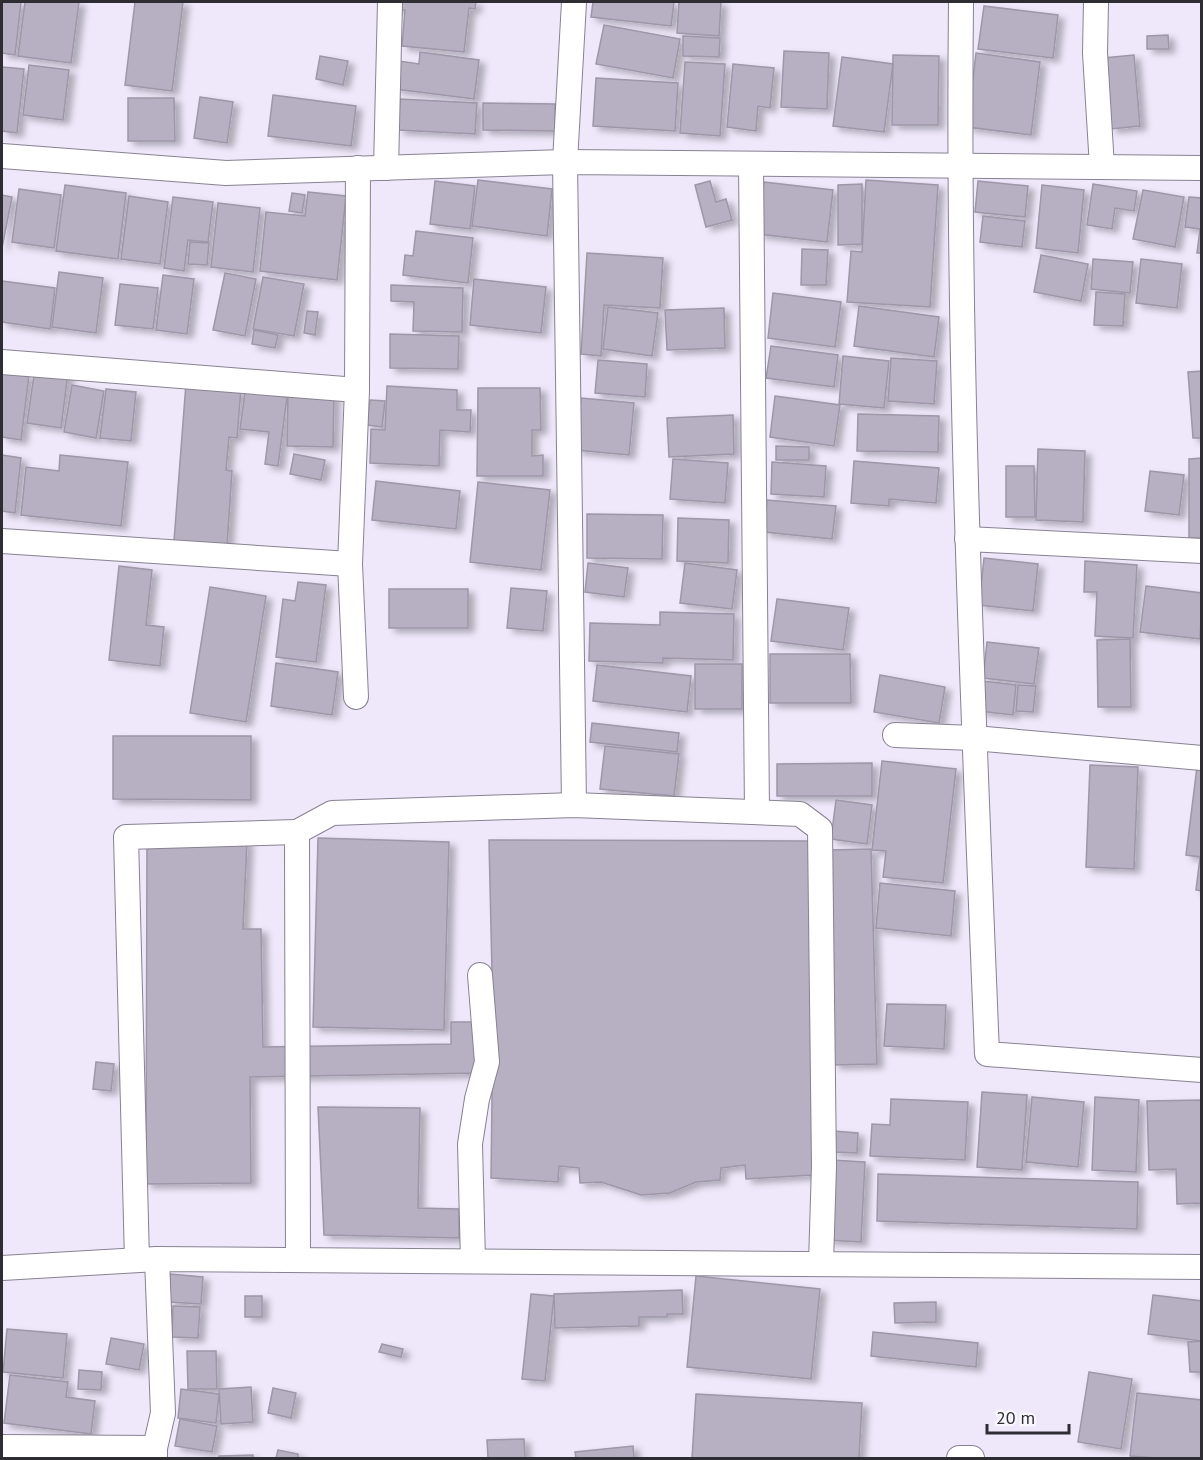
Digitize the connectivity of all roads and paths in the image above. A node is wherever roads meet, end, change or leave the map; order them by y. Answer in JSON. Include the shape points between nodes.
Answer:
{"nodes":[{"id":1,"x":390,"y":2,"type":"edge"},
{"id":2,"x":574,"y":2,"type":"edge"},
{"id":3,"x":961,"y":2,"type":"edge"},
{"id":4,"x":1096,"y":2,"type":"edge"},
{"id":5,"x":2,"y":156,"type":"edge"},
{"id":6,"x":565,"y":162,"type":"junction"},
{"id":7,"x":751,"y":164,"type":"junction"},
{"id":8,"x":959,"y":166,"type":"junction"},
{"id":9,"x":1102,"y":167,"type":"junction"},
{"id":10,"x":358,"y":168,"type":"junction"},
{"id":11,"x":386,"y":168,"type":"junction"},
{"id":12,"x":1202,"y":168,"type":"edge"},
{"id":13,"x":2,"y":362,"type":"edge"},
{"id":14,"x":357,"y":390,"type":"junction"},
{"id":15,"x":967,"y":539,"type":"junction"},
{"id":16,"x":2,"y":541,"type":"edge"},
{"id":17,"x":1202,"y":550,"type":"edge"},
{"id":18,"x":350,"y":564,"type":"junction"},
{"id":19,"x":356,"y":697,"type":"dead end"},
{"id":20,"x":895,"y":735,"type":"dead end"},
{"id":21,"x":974,"y":738,"type":"junction"},
{"id":22,"x":1202,"y":758,"type":"edge"},
{"id":23,"x":574,"y":805,"type":"junction"},
{"id":24,"x":757,"y":812,"type":"junction"},
{"id":25,"x":297,"y":832,"type":"junction"},
{"id":26,"x":480,"y":975,"type":"dead end"},
{"id":27,"x":1202,"y":1070,"type":"edge"},
{"id":28,"x":147,"y":1260,"type":"junction"},
{"id":29,"x":298,"y":1260,"type":"junction"},
{"id":30,"x":473,"y":1261,"type":"junction"},
{"id":31,"x":821,"y":1263,"type":"junction"},
{"id":32,"x":1202,"y":1267,"type":"edge"},
{"id":33,"x":2,"y":1268,"type":"edge"},
{"id":34,"x":2,"y":1447,"type":"edge"},
{"id":35,"x":155,"y":1453,"type":"edge"}],
"edges":[{"from":1,"to":11,"type":"street"},
{"from":2,"to":6,"type":"street"},
{"from":3,"to":8,"type":"street"},
{"from":4,"to":9,"type":"street"},
{"from":5,"to":10,"type":"street","via":[[225,172]]},
{"from":6,"to":7,"type":"street"},
{"from":6,"to":11,"type":"street"},
{"from":6,"to":23,"type":"street"},
{"from":7,"to":8,"type":"street"},
{"from":7,"to":24,"type":"street"},
{"from":8,"to":9,"type":"street"},
{"from":8,"to":15,"type":"street"},
{"from":9,"to":12,"type":"street"},
{"from":10,"to":11,"type":"street"},
{"from":10,"to":14,"type":"street"},
{"from":13,"to":14,"type":"street"},
{"from":14,"to":18,"type":"street"},
{"from":15,"to":17,"type":"street"},
{"from":15,"to":21,"type":"street"},
{"from":16,"to":18,"type":"street"},
{"from":18,"to":19,"type":"street"},
{"from":20,"to":21,"type":"street"},
{"from":21,"to":22,"type":"street"},
{"from":21,"to":27,"type":"street","via":[[987,1054]]},
{"from":23,"to":24,"type":"street"},
{"from":23,"to":25,"type":"street","via":[[332,813]]},
{"from":24,"to":31,"type":"street","via":[[800,814],[820,829],[824,1166]]},
{"from":25,"to":28,"type":"street","via":[[126,837]]},
{"from":25,"to":29,"type":"street"},
{"from":26,"to":30,"type":"street","via":[[488,1062],[470,1144]]},
{"from":28,"to":29,"type":"street"},
{"from":28,"to":33,"type":"street"},
{"from":28,"to":35,"type":"street","via":[[163,1413]]},
{"from":29,"to":30,"type":"street"},
{"from":30,"to":31,"type":"street"},
{"from":31,"to":32,"type":"street"},
{"from":34,"to":35,"type":"street"}]}
